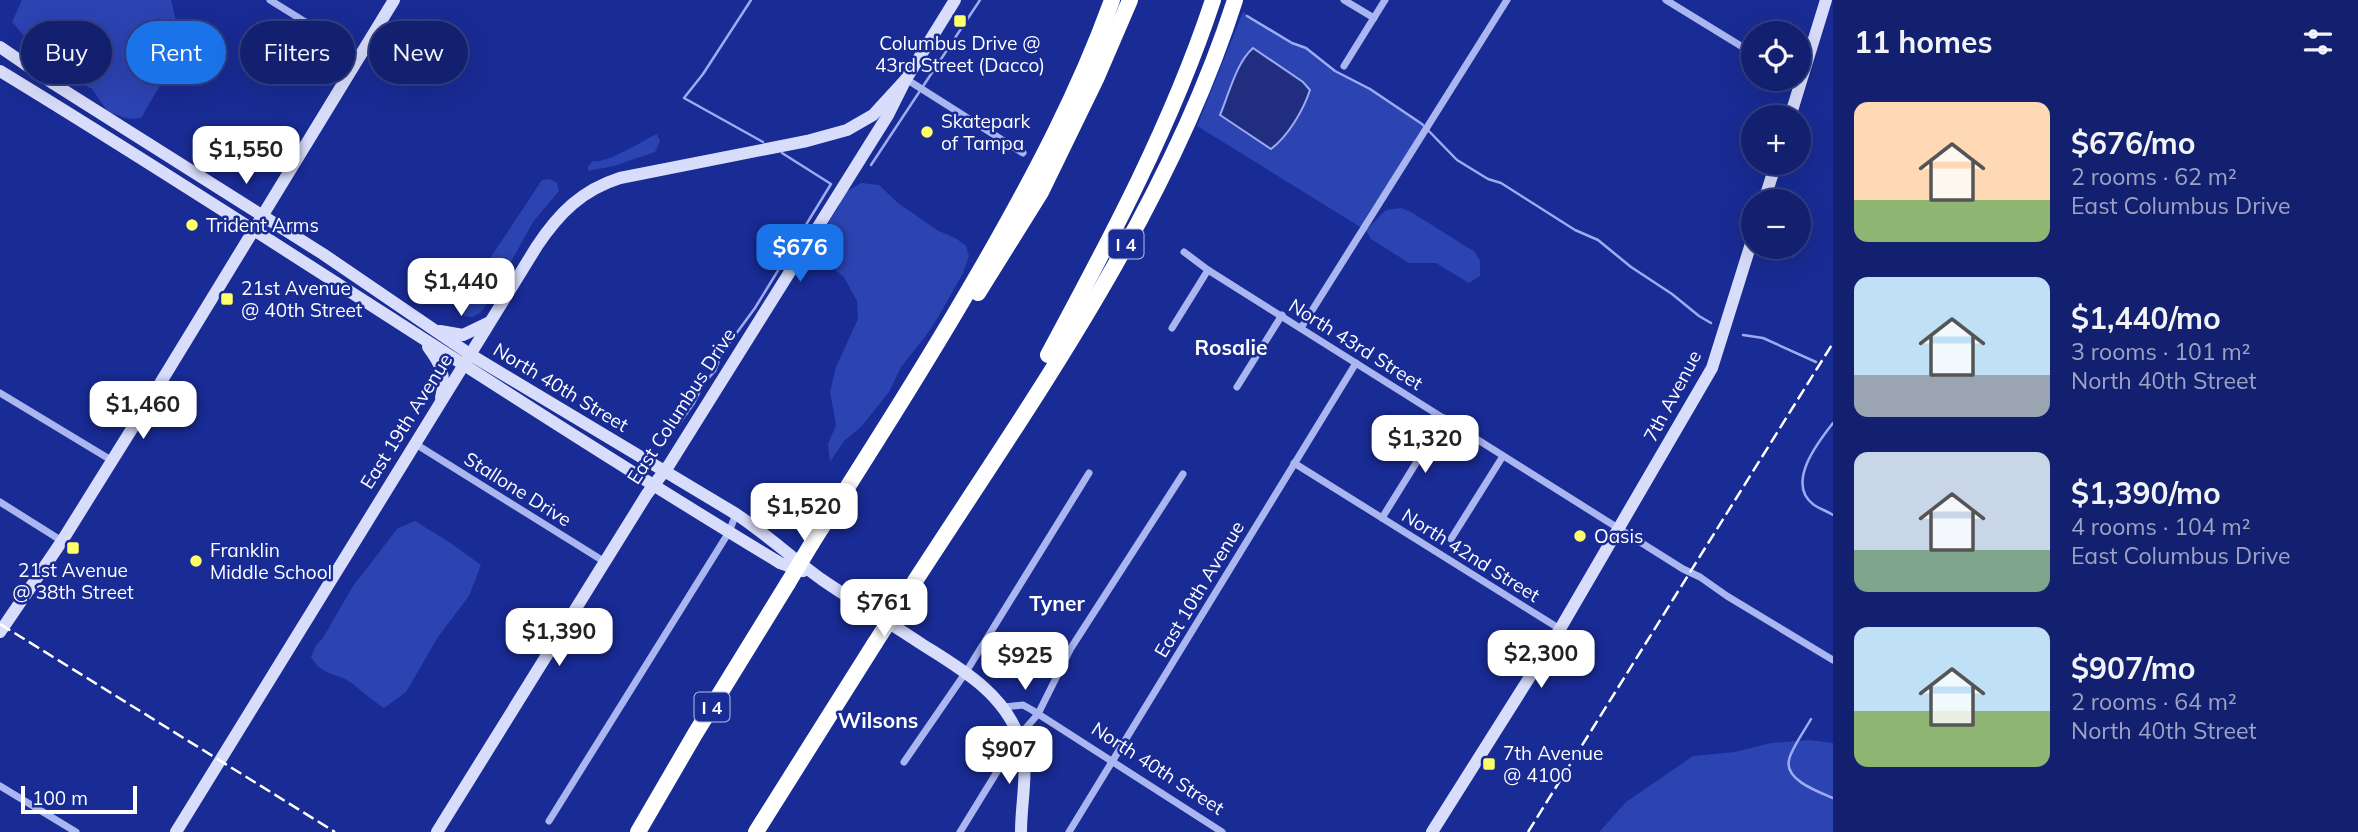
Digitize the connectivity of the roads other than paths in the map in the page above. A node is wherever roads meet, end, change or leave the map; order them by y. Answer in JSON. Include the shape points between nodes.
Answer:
{"nodes":[{"id":1,"x":270,"y":0,"type":"edge"},
{"id":2,"x":394,"y":0,"type":"edge"},
{"id":3,"x":955,"y":0,"type":"edge"},
{"id":4,"x":1112,"y":0,"type":"edge"},
{"id":5,"x":1130,"y":0,"type":"edge"},
{"id":6,"x":1213,"y":0,"type":"edge"},
{"id":7,"x":1235,"y":0,"type":"edge"},
{"id":8,"x":1344,"y":0,"type":"edge"},
{"id":9,"x":1385,"y":0,"type":"edge"},
{"id":10,"x":1507,"y":0,"type":"edge"},
{"id":11,"x":1666,"y":0,"type":"edge"},
{"id":12,"x":1826,"y":0,"type":"edge"},
{"id":13,"x":1374,"y":18,"type":"junction"},
{"id":14,"x":1811,"y":40,"type":"edge"},
{"id":15,"x":1741,"y":46,"type":"edge"},
{"id":16,"x":0,"y":47,"type":"edge"},
{"id":17,"x":15,"y":57,"type":"junction"},
{"id":18,"x":360,"y":57,"type":"junction"},
{"id":19,"x":1344,"y":66,"type":"dead end"},
{"id":20,"x":3,"y":72,"type":"edge"},
{"id":21,"x":906,"y":79,"type":"junction"},
{"id":22,"x":857,"y":125,"type":"junction"},
{"id":23,"x":868,"y":144,"type":"junction"},
{"id":24,"x":161,"y":152,"type":"junction"},
{"id":25,"x":1023,"y":153,"type":"dead end"},
{"id":26,"x":152,"y":166,"type":"junction"},
{"id":27,"x":262,"y":216,"type":"junction"},
{"id":28,"x":255,"y":230,"type":"junction"},
{"id":29,"x":1184,"y":252,"type":"dead end"},
{"id":30,"x":1746,"y":259,"type":"edge"},
{"id":31,"x":1208,"y":270,"type":"junction"},
{"id":32,"x":1282,"y":316,"type":"junction"},
{"id":33,"x":492,"y":321,"type":"junction"},
{"id":34,"x":1172,"y":328,"type":"dead end"},
{"id":35,"x":1301,"y":328,"type":"junction"},
{"id":36,"x":431,"y":329,"type":"junction"},
{"id":37,"x":424,"y":341,"type":"junction"},
{"id":38,"x":467,"y":361,"type":"junction"},
{"id":39,"x":1356,"y":363,"type":"junction"},
{"id":40,"x":1237,"y":387,"type":"dead end"},
{"id":41,"x":0,"y":393,"type":"edge"},
{"id":42,"x":441,"y":401,"type":"junction"},
{"id":43,"x":903,"y":401,"type":"junction"},
{"id":44,"x":1444,"y":418,"type":"junction"},
{"id":45,"x":414,"y":443,"type":"junction"},
{"id":46,"x":1503,"y":456,"type":"junction"},
{"id":47,"x":111,"y":460,"type":"junction"},
{"id":48,"x":1294,"y":463,"type":"junction"},
{"id":49,"x":663,"y":471,"type":"junction"},
{"id":50,"x":985,"y":471,"type":"junction"},
{"id":51,"x":1089,"y":473,"type":"dead end"},
{"id":52,"x":1183,"y":474,"type":"dead end"},
{"id":53,"x":652,"y":486,"type":"junction"},
{"id":54,"x":0,"y":502,"type":"edge"},
{"id":55,"x":736,"y":514,"type":"junction"},
{"id":56,"x":1382,"y":518,"type":"junction"},
{"id":57,"x":1618,"y":528,"type":"junction"},
{"id":58,"x":729,"y":532,"type":"junction"},
{"id":59,"x":1451,"y":539,"type":"dead end"},
{"id":60,"x":62,"y":541,"type":"junction"},
{"id":61,"x":605,"y":562,"type":"junction"},
{"id":62,"x":819,"y":578,"type":"junction"},
{"id":63,"x":1560,"y":628,"type":"junction"},
{"id":64,"x":0,"y":632,"type":"edge"},
{"id":65,"x":1833,"y":660,"type":"edge"},
{"id":66,"x":966,"y":672,"type":"junction"},
{"id":67,"x":1004,"y":708,"type":"junction"},
{"id":68,"x":1038,"y":714,"type":"junction"},
{"id":69,"x":1018,"y":736,"type":"junction"},
{"id":70,"x":904,"y":762,"type":"dead end"},
{"id":71,"x":1111,"y":762,"type":"junction"},
{"id":72,"x":0,"y":786,"type":"edge"},
{"id":73,"x":549,"y":821,"type":"dead end"},
{"id":74,"x":76,"y":832,"type":"edge"},
{"id":75,"x":176,"y":832,"type":"edge"},
{"id":76,"x":437,"y":832,"type":"edge"},
{"id":77,"x":638,"y":832,"type":"edge"},
{"id":78,"x":757,"y":832,"type":"edge"},
{"id":79,"x":960,"y":832,"type":"edge"},
{"id":80,"x":1021,"y":832,"type":"edge"},
{"id":81,"x":1069,"y":832,"type":"edge"},
{"id":82,"x":1223,"y":832,"type":"edge"},
{"id":83,"x":1432,"y":832,"type":"edge"}],
"edges":[{"from":1,"to":18,"type":"street"},
{"from":2,"to":18,"type":"main road"},
{"from":3,"to":21,"type":"main road","name":"East Columbus Drive"},
{"from":4,"to":43,"type":"highway","number":"I 4","via":[[1048,147]]},
{"from":5,"to":43,"type":"highway","via":[[1041,192]]},
{"from":6,"to":50,"type":"highway","via":[[1151,156]]},
{"from":7,"to":50,"type":"highway","number":"I 4","via":[[1222,41],[1157,187],[1077,327]]},
{"from":8,"to":13,"type":"street"},
{"from":9,"to":13,"type":"street"},
{"from":10,"to":35,"type":"street"},
{"from":11,"to":15,"type":"street"},
{"from":12,"to":14,"type":"main road"},
{"from":13,"to":19,"type":"street"},
{"from":16,"to":17,"type":"main road","name":"North 40th Street"},
{"from":17,"to":20,"type":"street"},
{"from":17,"to":24,"type":"main road","name":"North 40th Street"},
{"from":18,"to":27,"type":"main road"},
{"from":20,"to":26,"type":"main road","name":"North 40th Street"},
{"from":21,"to":22,"type":"main road","name":"East 19th Avenue"},
{"from":21,"to":23,"type":"main road","name":"East Columbus Drive"},
{"from":21,"to":25,"type":"street"},
{"from":22,"to":23,"type":"main road"},
{"from":22,"to":33,"type":"main road","name":"East 19th Avenue","via":[[807,141],[620,178],[591,189],[568,206],[547,231]]},
{"from":23,"to":49,"type":"main road","name":"East Columbus Drive"},
{"from":24,"to":26,"type":"main road"},
{"from":24,"to":27,"type":"main road","name":"North 40th Street"},
{"from":26,"to":28,"type":"main road","name":"North 40th Street"},
{"from":27,"to":28,"type":"main road"},
{"from":27,"to":36,"type":"main road","name":"North 40th Street"},
{"from":28,"to":37,"type":"main road","name":"North 40th Street"},
{"from":28,"to":47,"type":"main road"},
{"from":29,"to":31,"type":"street","name":"North 43rd Street"},
{"from":30,"to":57,"type":"main road","name":"7th Avenue","via":[[1712,368]]},
{"from":31,"to":32,"type":"street","name":"North 43rd Street"},
{"from":31,"to":34,"type":"street"},
{"from":32,"to":35,"type":"street","name":"North 43rd Street"},
{"from":32,"to":40,"type":"street"},
{"from":33,"to":36,"type":"main road","via":[[463,335]]},
{"from":33,"to":38,"type":"main road","name":"East 19th Avenue"},
{"from":35,"to":39,"type":"street","name":"North 43rd Street"},
{"from":36,"to":38,"type":"main road","name":"North 40th Street"},
{"from":37,"to":38,"type":"main road","name":"North 40th Street"},
{"from":37,"to":42,"type":"main road","via":[[442,368]]},
{"from":38,"to":42,"type":"main road","name":"East 19th Avenue"},
{"from":38,"to":49,"type":"main road","name":"North 40th Street"},
{"from":38,"to":53,"type":"main road","name":"North 40th Street"},
{"from":39,"to":44,"type":"street","name":"North 43rd Street"},
{"from":39,"to":48,"type":"street","name":"East 10th Avenue"},
{"from":41,"to":47,"type":"street"},
{"from":42,"to":45,"type":"main road","name":"East 19th Avenue"},
{"from":43,"to":77,"type":"highway","number":"I 4","bridge":true},
{"from":44,"to":46,"type":"street","name":"North 43rd Street"},
{"from":44,"to":56,"type":"street"},
{"from":45,"to":61,"type":"street","name":"Stallone Drive"},
{"from":45,"to":75,"type":"main road","name":"East 19th Avenue"},
{"from":46,"to":57,"type":"street","name":"North 43rd Street"},
{"from":46,"to":59,"type":"street"},
{"from":47,"to":60,"type":"main road"},
{"from":48,"to":56,"type":"street","name":"North 42nd Street"},
{"from":48,"to":71,"type":"street","name":"East 10th Avenue"},
{"from":49,"to":53,"type":"main road","name":"East Columbus Drive"},
{"from":49,"to":55,"type":"main road","name":"North 40th Street"},
{"from":50,"to":78,"type":"highway","number":"I 4","bridge":true},
{"from":51,"to":66,"type":"street"},
{"from":52,"to":68,"type":"street","via":[[1071,649]]},
{"from":53,"to":58,"type":"main road","name":"North 40th Street"},
{"from":53,"to":61,"type":"main road","name":"East Columbus Drive"},
{"from":54,"to":60,"type":"street"},
{"from":55,"to":58,"type":"street"},
{"from":55,"to":62,"type":"main road","name":"North 40th Street"},
{"from":56,"to":63,"type":"street","name":"North 42nd Street"},
{"from":57,"to":63,"type":"main road","name":"7th Avenue"},
{"from":57,"to":65,"type":"street","name":"North 43rd Street"},
{"from":58,"to":62,"type":"main road","name":"North 40th Street","via":[[780,563]]},
{"from":58,"to":73,"type":"street"},
{"from":60,"to":64,"type":"main road"},
{"from":61,"to":76,"type":"main road","name":"East Columbus Drive"},
{"from":62,"to":66,"type":"main road","name":"North 40th Street"},
{"from":63,"to":83,"type":"main road","name":"7th Avenue"},
{"from":66,"to":67,"type":"main road","name":"North 40th Street"},
{"from":66,"to":70,"type":"street"},
{"from":67,"to":68,"type":"street","via":[[1023,705]]},
{"from":67,"to":69,"type":"main road","name":"North 40th Street"},
{"from":68,"to":69,"type":"street"},
{"from":68,"to":71,"type":"street","name":"North 40th Street"},
{"from":69,"to":79,"type":"street"},
{"from":69,"to":80,"type":"main road","name":"North 40th Street","via":[[1026,789]]},
{"from":71,"to":81,"type":"street","name":"East 10th Avenue"},
{"from":71,"to":82,"type":"street","name":"North 40th Street"},
{"from":72,"to":74,"type":"street"}]}
